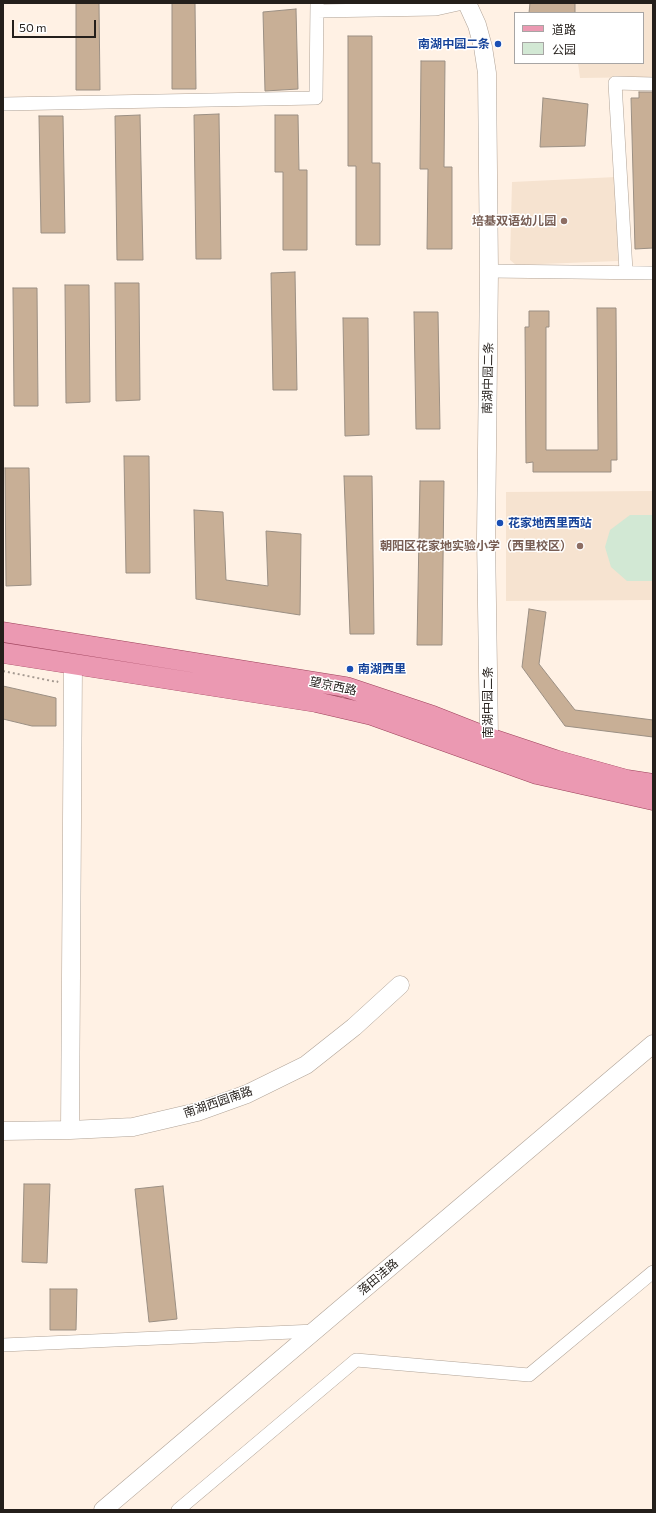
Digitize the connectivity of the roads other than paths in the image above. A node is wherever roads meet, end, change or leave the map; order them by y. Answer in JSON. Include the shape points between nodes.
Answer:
{"nodes":[{"id":1,"x":463,"y":3,"type":"edge"},
{"id":2,"x":467,"y":3,"type":"edge"},
{"id":3,"x":317,"y":7,"type":"edge"},
{"id":4,"x":653,"y":84,"type":"edge"},
{"id":5,"x":3,"y":104,"type":"edge"},
{"id":6,"x":489,"y":271,"type":"junction"},
{"id":7,"x":626,"y":271,"type":"junction"},
{"id":8,"x":653,"y":273,"type":"edge"},
{"id":9,"x":3,"y":632,"type":"edge"},
{"id":10,"x":3,"y":653,"type":"edge"},
{"id":11,"x":73,"y":665,"type":"junction"},
{"id":12,"x":487,"y":746,"type":"junction"},
{"id":13,"x":653,"y":784,"type":"edge"},
{"id":14,"x":653,"y":800,"type":"edge"},
{"id":15,"x":400,"y":985,"type":"dead end"},
{"id":16,"x":653,"y":1044,"type":"edge"},
{"id":17,"x":70,"y":1130,"type":"junction"},
{"id":18,"x":3,"y":1131,"type":"edge"},
{"id":19,"x":653,"y":1272,"type":"edge"},
{"id":20,"x":315,"y":1331,"type":"junction"},
{"id":21,"x":3,"y":1345,"type":"edge"},
{"id":22,"x":103,"y":1510,"type":"edge"},
{"id":23,"x":178,"y":1510,"type":"edge"}],
"edges":[{"from":1,"to":3,"type":"street","via":[[436,8]]},
{"from":2,"to":6,"type":"street","name":"南湖中园二条","via":[[477,25],[487,73]]},
{"from":3,"to":5,"type":"street","via":[[316,98]]},
{"from":4,"to":7,"type":"street","via":[[615,84]]},
{"from":6,"to":7,"type":"street"},
{"from":6,"to":12,"type":"street","name":"南湖中园二条"},
{"from":7,"to":8,"type":"street"},
{"from":9,"to":12,"type":"main road","name":"望京西路","via":[[256,671],[346,688],[434,716]]},
{"from":10,"to":11,"type":"main road","name":"望京西路"},
{"from":11,"to":12,"type":"main road","name":"望京西路","via":[[316,702]]},
{"from":11,"to":17,"type":"street"},
{"from":12,"to":13,"type":"main road","name":"望京西路"},
{"from":12,"to":14,"type":"main road","name":"望京西路","via":[[537,774]]},
{"from":15,"to":17,"type":"street","name":"南湖西园南路","via":[[354,1027],[306,1065],[247,1094],[197,1112],[133,1126]]},
{"from":16,"to":20,"type":"street","name":"落田洼路"},
{"from":17,"to":18,"type":"street","name":"南湖西园南路"},
{"from":19,"to":23,"type":"street","via":[[528,1375],[356,1360]]},
{"from":20,"to":21,"type":"street"},
{"from":20,"to":22,"type":"street","name":"落田洼路"}]}
